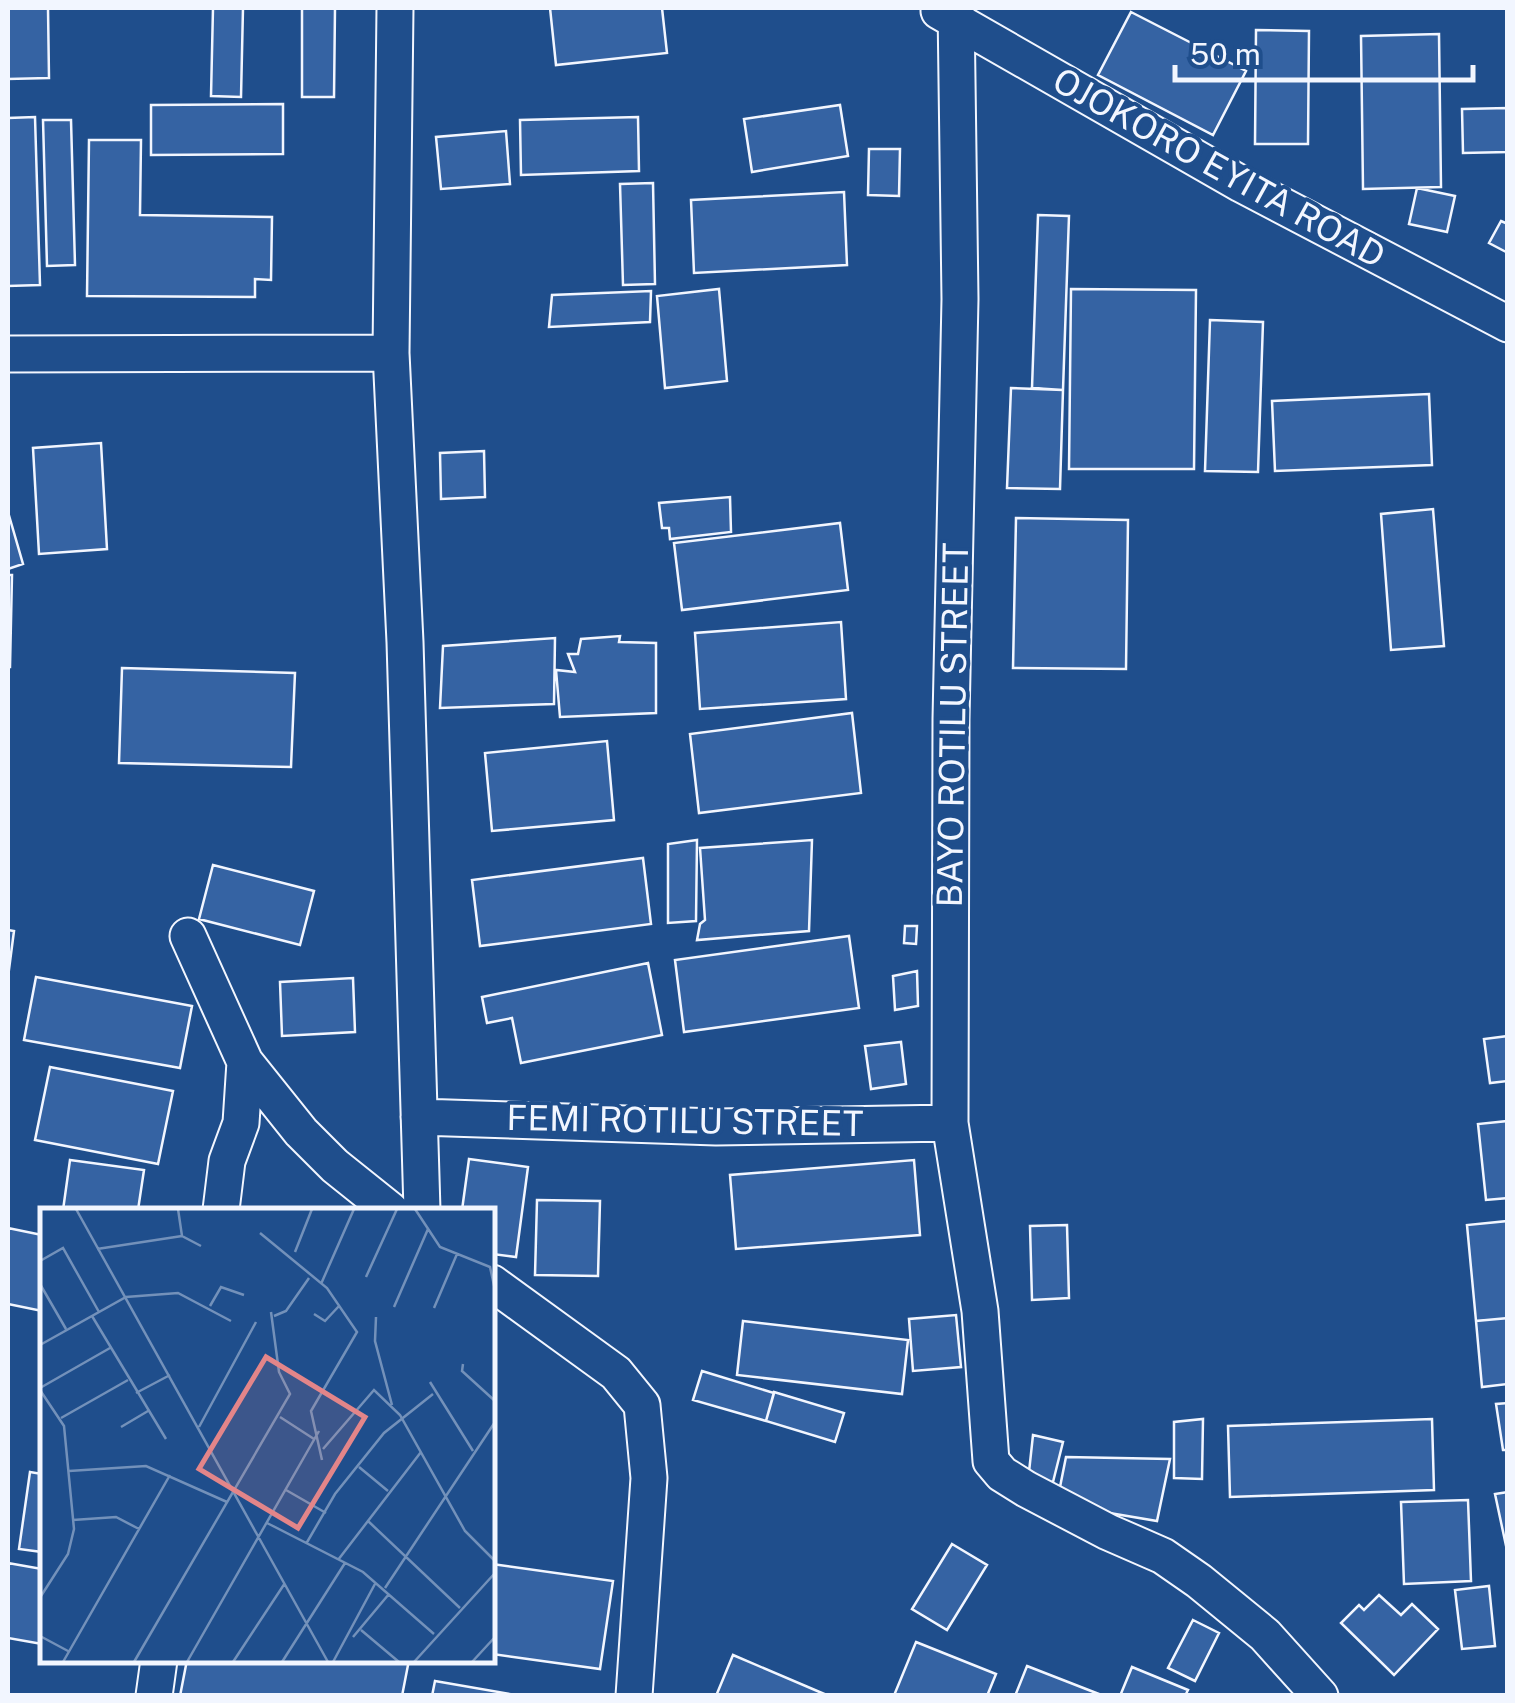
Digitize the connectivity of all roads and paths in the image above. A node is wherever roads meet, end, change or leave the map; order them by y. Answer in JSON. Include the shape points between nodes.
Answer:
{"nodes":[{"id":1,"x":395,"y":8,"type":"edge"},
{"id":2,"x":948,"y":12,"type":"edge"},
{"id":3,"x":1508,"y":324,"type":"edge"},
{"id":4,"x":391,"y":353,"type":"junction"},
{"id":5,"x":8,"y":354,"type":"edge"},
{"id":6,"x":188,"y":936,"type":"dead end"},
{"id":7,"x":245,"y":1062,"type":"junction"},
{"id":8,"x":419,"y":1117,"type":"junction"},
{"id":9,"x":950,"y":1123,"type":"junction"},
{"id":10,"x":220,"y":1208,"type":"edge"},
{"id":11,"x":388,"y":1208,"type":"edge"},
{"id":12,"x":422,"y":1208,"type":"edge"},
{"id":13,"x":495,"y":1285,"type":"edge"},
{"id":14,"x":159,"y":1663,"type":"edge"},
{"id":15,"x":154,"y":1696,"type":"edge"},
{"id":16,"x":634,"y":1696,"type":"edge"},
{"id":17,"x":1320,"y":1696,"type":"edge"}],
"edges":[{"from":1,"to":4,"type":"street"},
{"from":2,"to":3,"type":"street","name":"OJOKORO EYITA ROAD","via":[[1241,184]]},
{"from":2,"to":9,"type":"street","name":"BAYO ROTILU STREET","via":[[960,299]]},
{"from":4,"to":5,"type":"street"},
{"from":4,"to":8,"type":"street"},
{"from":6,"to":7,"type":"street"},
{"from":7,"to":10,"type":"street","via":[[241,1123]]},
{"from":7,"to":11,"type":"street","via":[[301,1132]]},
{"from":8,"to":9,"type":"street","name":"FEMI ROTILU STREET","via":[[716,1127]]},
{"from":8,"to":12,"type":"street"},
{"from":9,"to":17,"type":"street","name":"BAYO ROTILU STREET","via":[[980,1311],[991,1461],[1026,1489],[1188,1572],[1265,1635]]},
{"from":13,"to":16,"type":"street","via":[[616,1373],[642,1404],[648,1478]]},
{"from":14,"to":15,"type":"street"}]}
